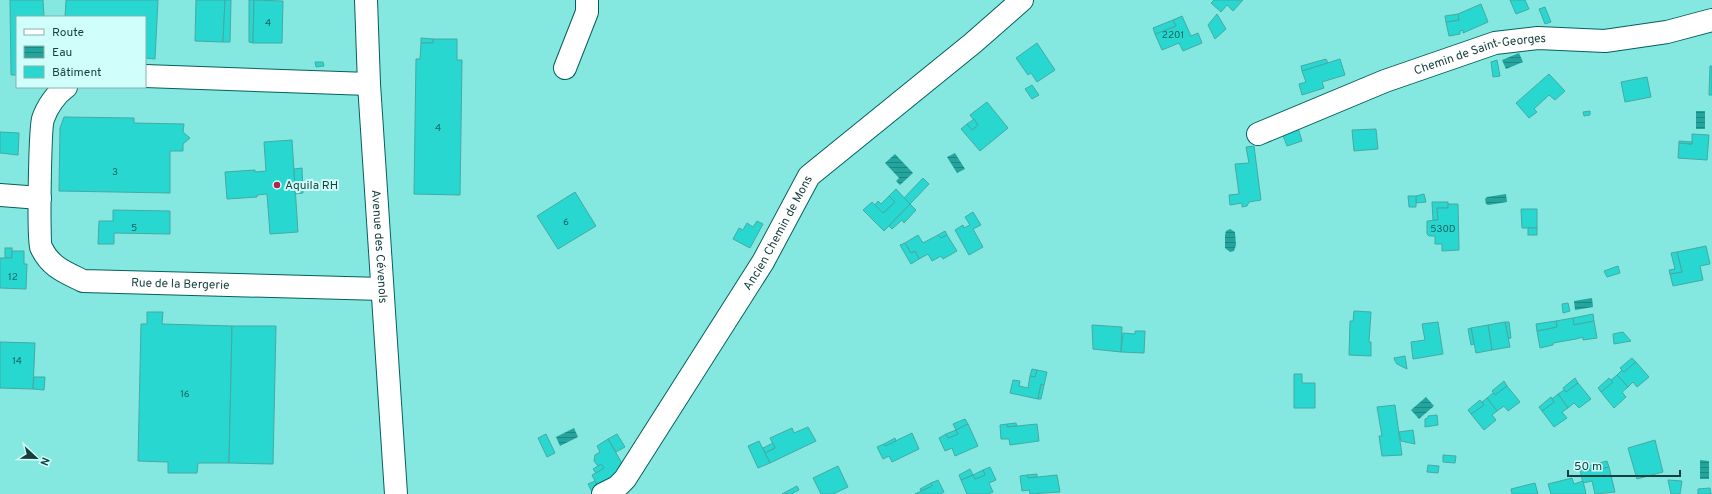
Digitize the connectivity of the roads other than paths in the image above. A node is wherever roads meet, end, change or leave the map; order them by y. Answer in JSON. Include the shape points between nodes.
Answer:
{"nodes":[{"id":1,"x":366,"y":0,"type":"edge"},
{"id":2,"x":587,"y":0,"type":"edge"},
{"id":3,"x":1022,"y":0,"type":"edge"},
{"id":4,"x":1712,"y":20,"type":"edge"},
{"id":5,"x":565,"y":68,"type":"dead end"},
{"id":6,"x":146,"y":76,"type":"edge"},
{"id":7,"x":369,"y":84,"type":"junction"},
{"id":8,"x":64,"y":88,"type":"edge"},
{"id":9,"x":1258,"y":134,"type":"dead end"},
{"id":10,"x":0,"y":195,"type":"edge"},
{"id":11,"x":40,"y":198,"type":"junction"},
{"id":12,"x":382,"y":289,"type":"junction"},
{"id":13,"x":396,"y":494,"type":"edge"},
{"id":14,"x":603,"y":494,"type":"edge"}],
"edges":[{"from":1,"to":7,"type":"street","name":"Avenue des Cévenols"},
{"from":2,"to":5,"type":"street","via":[[587,12]]},
{"from":3,"to":14,"type":"street","name":"Ancien Chemin de Mons","via":[[809,176],[763,262],[625,479],[617,487]]},
{"from":4,"to":9,"type":"street","name":"Chemin de Saint-Georges","via":[[1667,32],[1605,41],[1538,38],[1495,43],[1385,80]]},
{"from":6,"to":7,"type":"street"},
{"from":7,"to":12,"type":"street","name":"Avenue des Cévenols"},
{"from":8,"to":11,"type":"street","name":"Rue de la Bergerie","via":[[57,93],[43,119]]},
{"from":10,"to":11,"type":"street"},
{"from":11,"to":12,"type":"street","name":"Rue de la Bergerie","via":[[41,246],[56,268],[83,281]]},
{"from":12,"to":13,"type":"street","name":"Avenue des Cévenols"}]}
